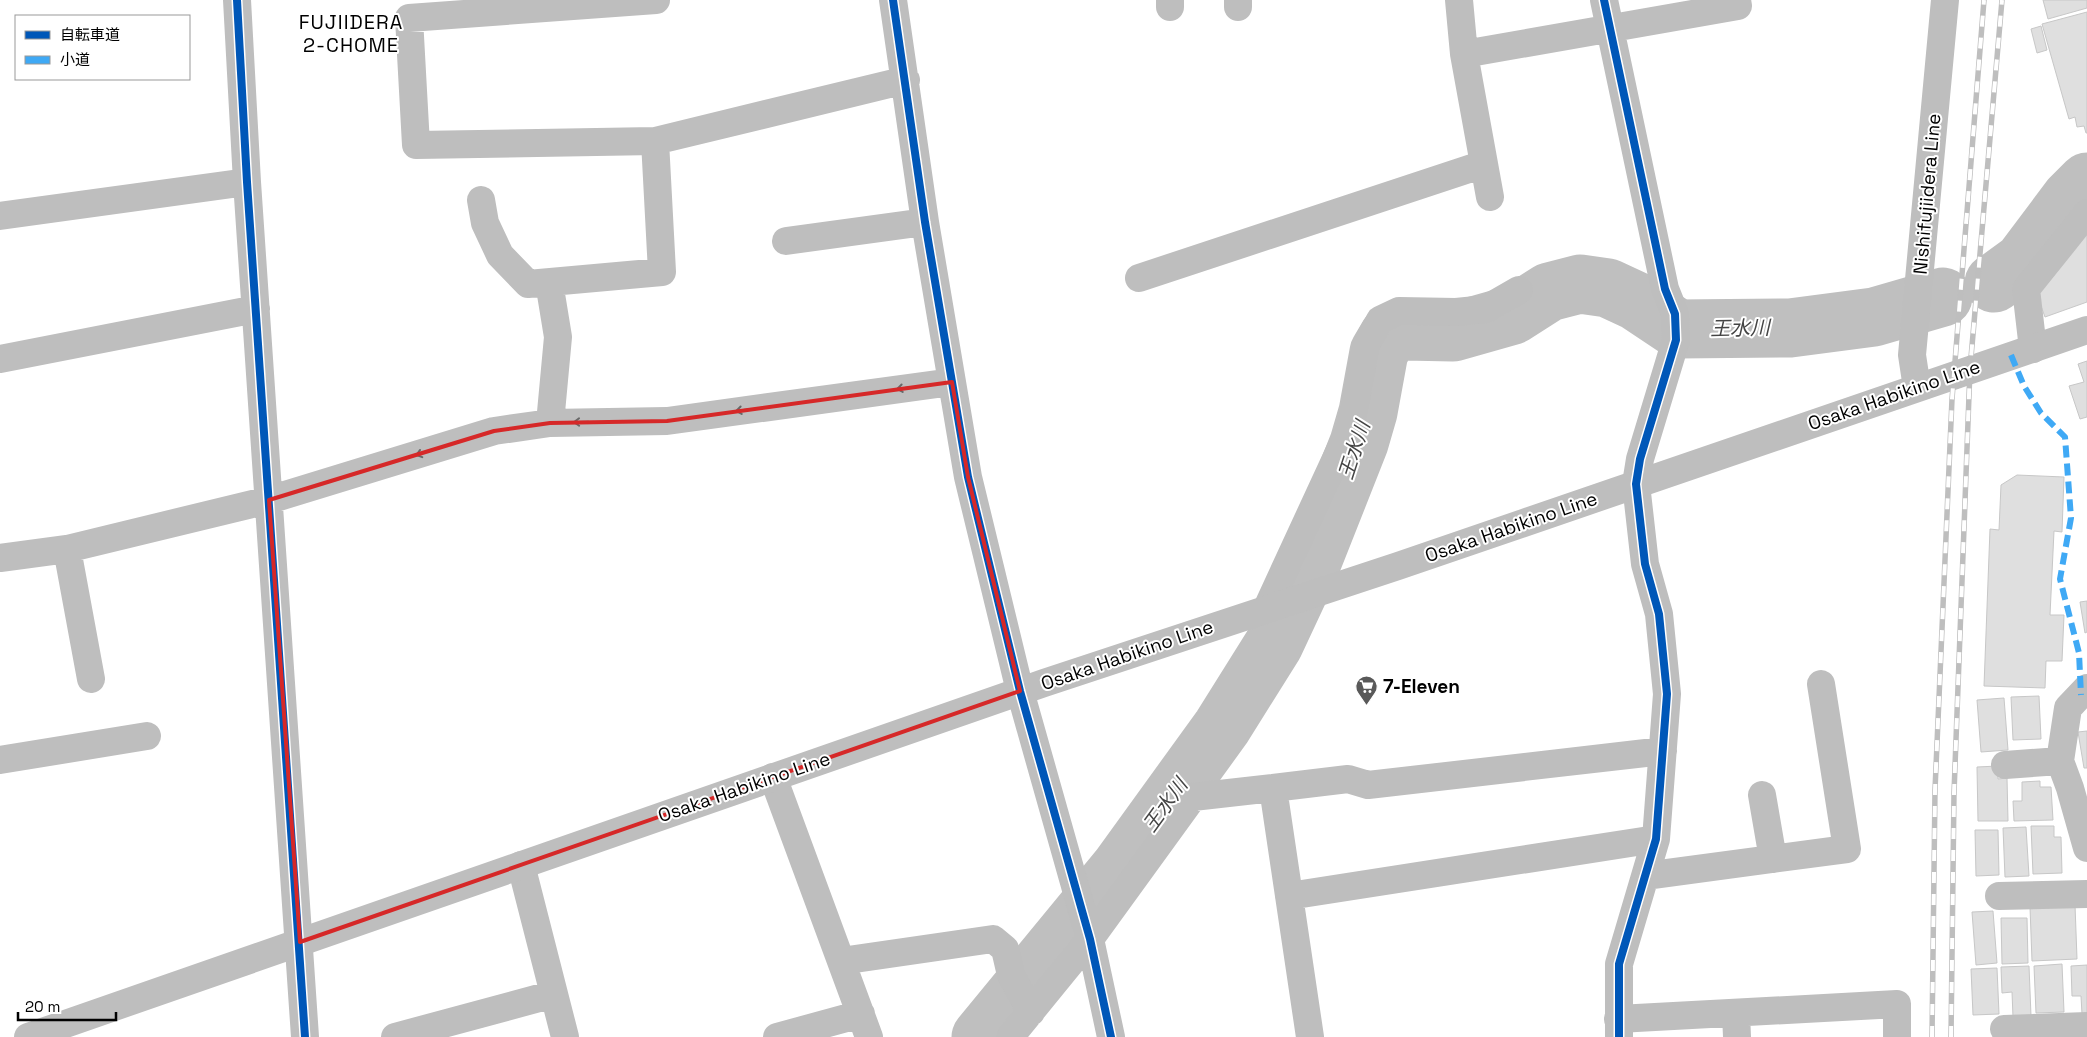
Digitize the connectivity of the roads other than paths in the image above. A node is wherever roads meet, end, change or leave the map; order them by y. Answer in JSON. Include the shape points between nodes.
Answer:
{"nodes":[{"id":1,"x":238,"y":0,"type":"edge"},
{"id":2,"x":656,"y":0,"type":"edge"},
{"id":3,"x":892,"y":0,"type":"edge"},
{"id":4,"x":1459,"y":0,"type":"edge"},
{"id":5,"x":1604,"y":0,"type":"edge"},
{"id":6,"x":1737,"y":0,"type":"edge"},
{"id":7,"x":1945,"y":0,"type":"edge"},
{"id":8,"x":1609,"y":29,"type":"junction"},
{"id":9,"x":1464,"y":54,"type":"junction"},
{"id":10,"x":906,"y":80,"type":"junction"},
{"id":11,"x":655,"y":141,"type":"junction"},
{"id":12,"x":1484,"y":164,"type":"junction"},
{"id":13,"x":246,"y":182,"type":"junction"},
{"id":14,"x":1490,"y":196,"type":"dead end"},
{"id":15,"x":481,"y":200,"type":"dead end"},
{"id":16,"x":2087,"y":213,"type":"edge"},
{"id":17,"x":0,"y":216,"type":"edge"},
{"id":18,"x":925,"y":222,"type":"junction"},
{"id":19,"x":786,"y":241,"type":"dead end"},
{"id":20,"x":1140,"y":278,"type":"dead end"},
{"id":21,"x":549,"y":282,"type":"junction"},
{"id":22,"x":1519,"y":290,"type":"dead end"},
{"id":23,"x":256,"y":309,"type":"junction"},
{"id":24,"x":2087,"y":330,"type":"edge"},
{"id":25,"x":2033,"y":349,"type":"junction"},
{"id":26,"x":0,"y":359,"type":"edge"},
{"id":27,"x":952,"y":382,"type":"junction"},
{"id":28,"x":1917,"y":388,"type":"junction"},
{"id":29,"x":550,"y":423,"type":"junction"},
{"id":30,"x":1636,"y":484,"type":"junction"},
{"id":31,"x":270,"y":500,"type":"junction"},
{"id":32,"x":67,"y":550,"type":"junction"},
{"id":33,"x":0,"y":558,"type":"edge"},
{"id":34,"x":1278,"y":605,"type":"junction"},
{"id":35,"x":91,"y":679,"type":"dead end"},
{"id":36,"x":1822,"y":684,"type":"dead end"},
{"id":37,"x":2087,"y":688,"type":"edge"},
{"id":38,"x":1020,"y":691,"type":"junction"},
{"id":39,"x":147,"y":736,"type":"dead end"},
{"id":40,"x":1663,"y":751,"type":"junction"},
{"id":41,"x":0,"y":760,"type":"edge"},
{"id":42,"x":2060,"y":761,"type":"junction"},
{"id":43,"x":2005,"y":765,"type":"dead end"},
{"id":44,"x":774,"y":777,"type":"junction"},
{"id":45,"x":2078,"y":787,"type":"edge"},
{"id":46,"x":1273,"y":788,"type":"junction"},
{"id":47,"x":1762,"y":795,"type":"dead end"},
{"id":48,"x":1656,"y":839,"type":"junction"},
{"id":49,"x":2087,"y":848,"type":"edge"},
{"id":50,"x":1773,"y":859,"type":"junction"},
{"id":51,"x":522,"y":865,"type":"junction"},
{"id":52,"x":1645,"y":876,"type":"junction"},
{"id":53,"x":2087,"y":894,"type":"edge"},
{"id":54,"x":1289,"y":896,"type":"junction"},
{"id":55,"x":1999,"y":896,"type":"dead end"},
{"id":56,"x":1087,"y":931,"type":"junction"},
{"id":57,"x":300,"y":942,"type":"junction"},
{"id":58,"x":841,"y":961,"type":"junction"},
{"id":59,"x":554,"y":994,"type":"junction"},
{"id":60,"x":1030,"y":1012,"type":"junction"},
{"id":61,"x":1736,"y":1025,"type":"edge"},
{"id":62,"x":865,"y":1026,"type":"edge"},
{"id":63,"x":2087,"y":1026,"type":"edge"},
{"id":64,"x":2004,"y":1030,"type":"dead end"},
{"id":65,"x":1616,"y":1032,"type":"edge"},
{"id":66,"x":28,"y":1037,"type":"edge"},
{"id":67,"x":305,"y":1037,"type":"edge"},
{"id":68,"x":397,"y":1037,"type":"edge"},
{"id":69,"x":565,"y":1037,"type":"edge"},
{"id":70,"x":777,"y":1037,"type":"edge"},
{"id":71,"x":1010,"y":1037,"type":"edge"},
{"id":72,"x":1111,"y":1037,"type":"edge"},
{"id":73,"x":1310,"y":1037,"type":"edge"},
{"id":74,"x":1897,"y":1037,"type":"edge"}],
"edges":[{"from":1,"to":13,"type":"street"},
{"from":2,"to":11,"type":"street","via":[[409,18],[416,145]]},
{"from":3,"to":10,"type":"street"},
{"from":4,"to":9,"type":"street"},
{"from":5,"to":8,"type":"street"},
{"from":6,"to":8,"type":"street","via":[[1738,6]]},
{"from":7,"to":28,"type":"street","name":"Nishifujiidera Line","via":[[1912,355]]},
{"from":8,"to":9,"type":"street"},
{"from":8,"to":30,"type":"street","via":[[1676,327]]},
{"from":9,"to":12,"type":"street"},
{"from":10,"to":11,"type":"street"},
{"from":10,"to":18,"type":"street"},
{"from":11,"to":21,"type":"street","via":[[662,272]]},
{"from":12,"to":14,"type":"street"},
{"from":12,"to":20,"type":"street"},
{"from":13,"to":17,"type":"street"},
{"from":13,"to":23,"type":"street"},
{"from":15,"to":21,"type":"street","via":[[485,223],[500,256],[528,284]]},
{"from":16,"to":25,"type":"street","via":[[2026,290]]},
{"from":18,"to":19,"type":"street"},
{"from":18,"to":27,"type":"street"},
{"from":21,"to":29,"type":"street","via":[[558,337]]},
{"from":22,"to":34,"type":"street","via":[[1486,309],[1399,311],[1380,320],[1366,345],[1351,426]]},
{"from":23,"to":26,"type":"street"},
{"from":23,"to":31,"type":"street"},
{"from":24,"to":25,"type":"street","name":"Osaka Habikino Line"},
{"from":25,"to":28,"type":"street","name":"Osaka Habikino Line"},
{"from":27,"to":29,"type":"street","one_way":true,"via":[[667,421]]},
{"from":27,"to":38,"type":"street","via":[[968,477]]},
{"from":28,"to":30,"type":"street","name":"Osaka Habikino Line"},
{"from":29,"to":31,"type":"street","one_way":true,"via":[[494,431]]},
{"from":30,"to":34,"type":"street","name":"Osaka Habikino Line"},
{"from":30,"to":40,"type":"street","via":[[1645,564],[1659,614],[1666,686]]},
{"from":31,"to":32,"type":"street"},
{"from":31,"to":57,"type":"street"},
{"from":32,"to":33,"type":"street"},
{"from":32,"to":35,"type":"street"},
{"from":34,"to":38,"type":"street","name":"Osaka Habikino Line"},
{"from":36,"to":50,"type":"street","via":[[1848,849]]},
{"from":37,"to":42,"type":"street","via":[[2068,708]]},
{"from":38,"to":44,"type":"street","name":"Osaka Habikino Line"},
{"from":38,"to":56,"type":"street"},
{"from":39,"to":41,"type":"street"},
{"from":40,"to":46,"type":"street","via":[[1368,785],[1348,779]]},
{"from":40,"to":48,"type":"street"},
{"from":42,"to":43,"type":"street"},
{"from":42,"to":45,"type":"street"},
{"from":44,"to":51,"type":"street","name":"Osaka Habikino Line"},
{"from":44,"to":58,"type":"street"},
{"from":45,"to":49,"type":"street"},
{"from":46,"to":54,"type":"street"},
{"from":46,"to":56,"type":"street","via":[[1194,798]]},
{"from":47,"to":50,"type":"street"},
{"from":48,"to":52,"type":"street"},
{"from":48,"to":54,"type":"street"},
{"from":50,"to":52,"type":"street"},
{"from":51,"to":57,"type":"street","name":"Osaka Habikino Line"},
{"from":51,"to":59,"type":"street"},
{"from":52,"to":65,"type":"street","via":[[1619,964]]},
{"from":53,"to":55,"type":"street"},
{"from":54,"to":73,"type":"street"},
{"from":56,"to":60,"type":"street"},
{"from":56,"to":72,"type":"street"},
{"from":57,"to":66,"type":"street","name":"Osaka Habikino Line"},
{"from":57,"to":67,"type":"street"},
{"from":58,"to":60,"type":"street","via":[[992,939],[1005,949],[1011,975]]},
{"from":58,"to":62,"type":"street"},
{"from":59,"to":68,"type":"street"},
{"from":59,"to":69,"type":"street"},
{"from":60,"to":71,"type":"street"},
{"from":61,"to":65,"type":"street"},
{"from":61,"to":74,"type":"street","via":[[1897,1004]]},
{"from":62,"to":70,"type":"street"},
{"from":63,"to":64,"type":"street"}]}
